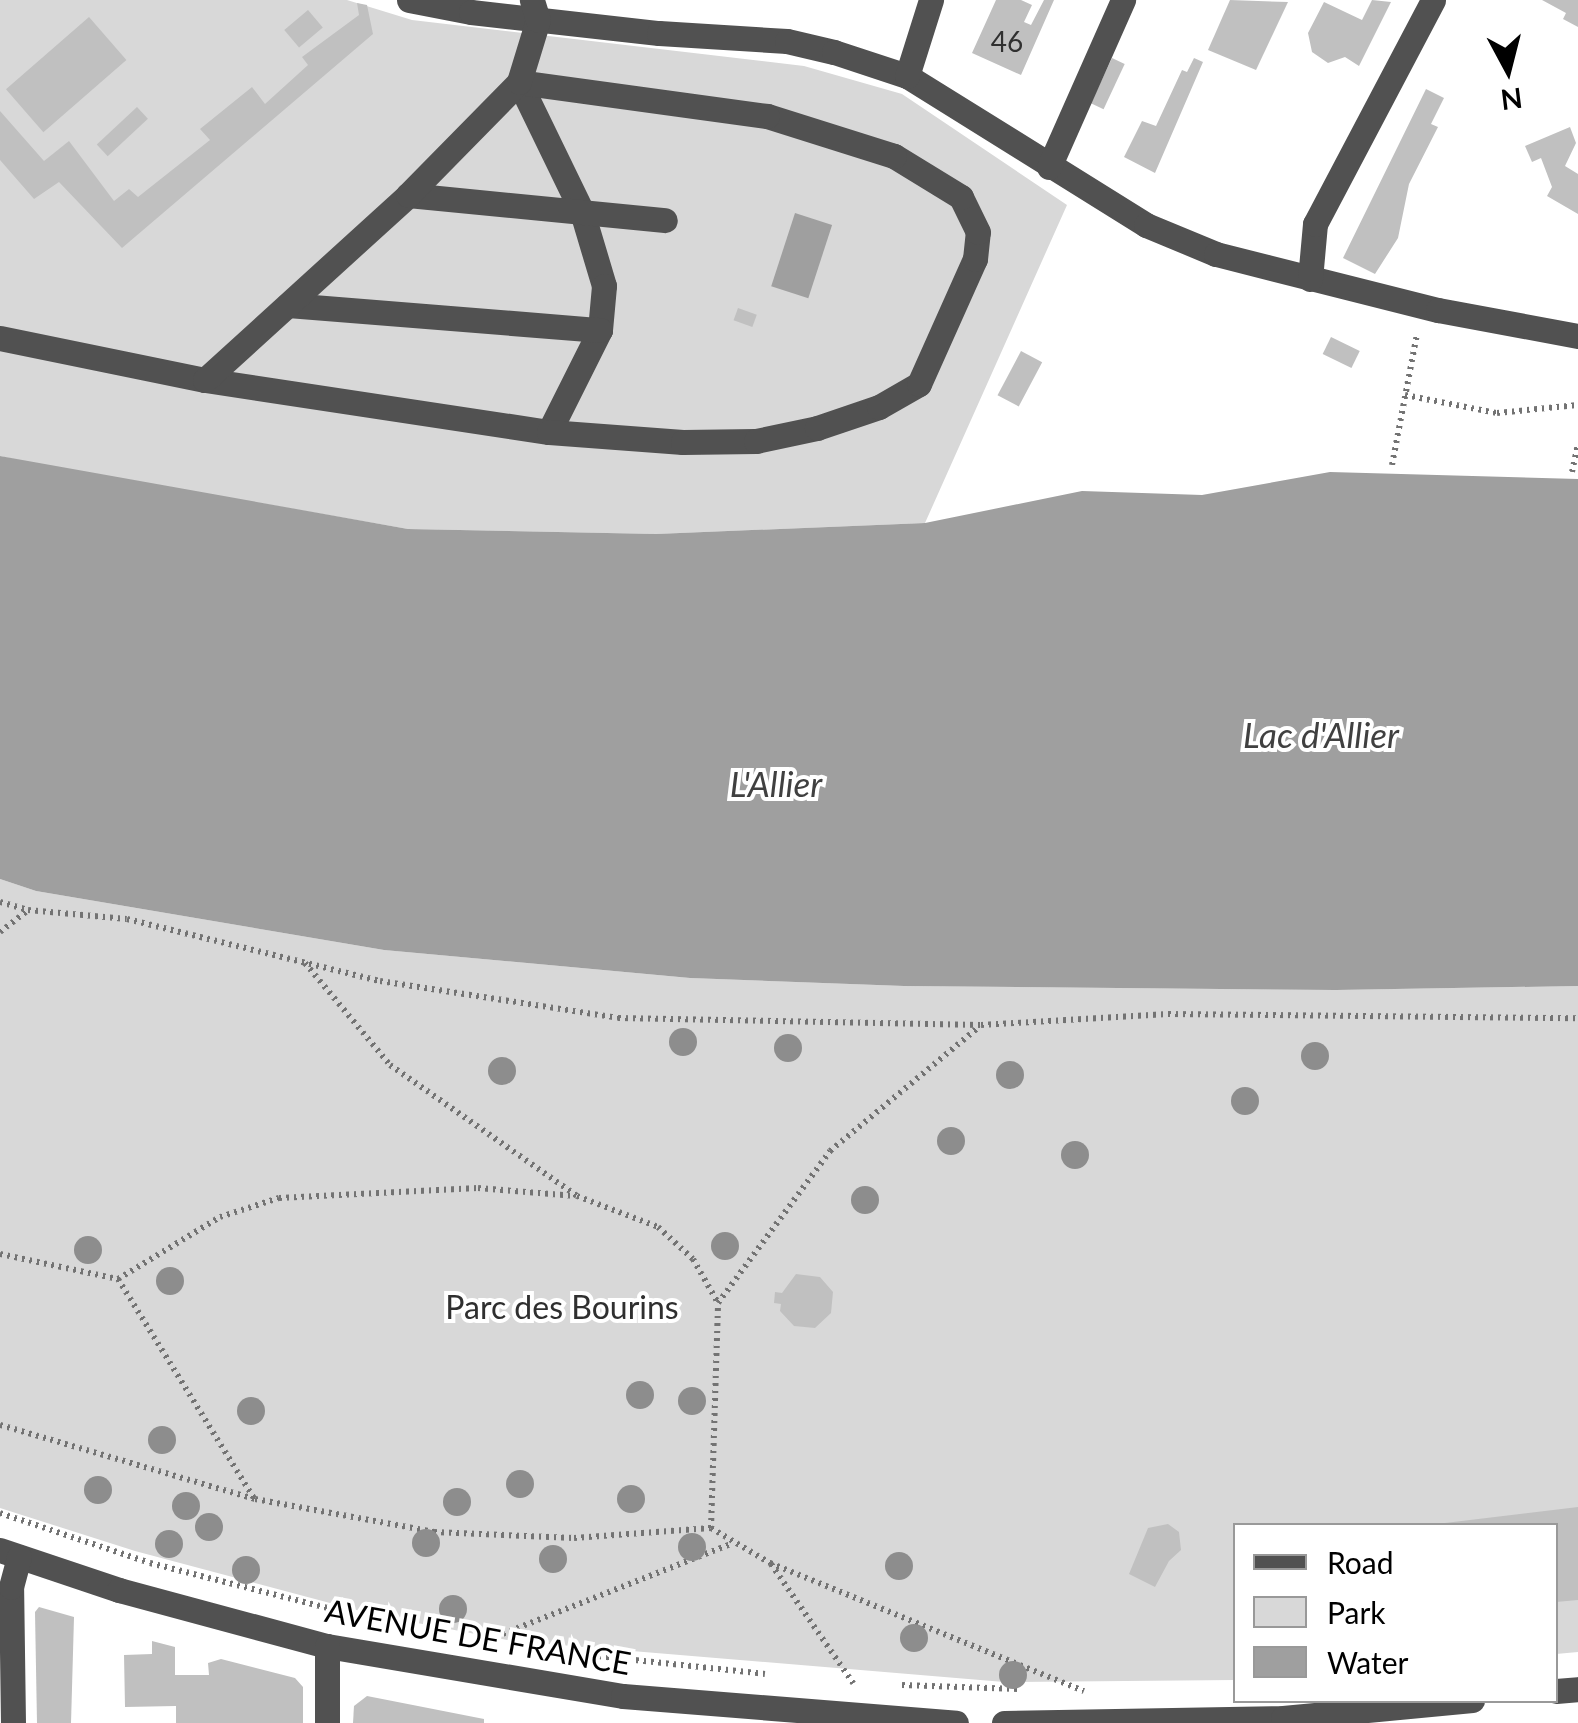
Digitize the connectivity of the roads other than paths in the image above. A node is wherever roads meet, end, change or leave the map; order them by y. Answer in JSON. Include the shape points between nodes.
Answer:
{"nodes":[{"id":1,"x":409,"y":0,"type":"edge"},
{"id":2,"x":598,"y":0,"type":"edge"},
{"id":3,"x":932,"y":0,"type":"edge"},
{"id":4,"x":1122,"y":0,"type":"edge"},
{"id":5,"x":1434,"y":0,"type":"edge"},
{"id":6,"x":535,"y":10,"type":"edge"},
{"id":7,"x":591,"y":26,"type":"junction"},
{"id":8,"x":907,"y":76,"type":"junction"},
{"id":9,"x":519,"y":82,"type":"junction"},
{"id":10,"x":1049,"y":166,"type":"junction"},
{"id":11,"x":408,"y":195,"type":"junction"},
{"id":12,"x":582,"y":212,"type":"junction"},
{"id":13,"x":664,"y":220,"type":"dead end"},
{"id":14,"x":1310,"y":280,"type":"junction"},
{"id":15,"x":288,"y":304,"type":"junction"},
{"id":16,"x":600,"y":330,"type":"junction"},
{"id":17,"x":1578,"y":336,"type":"edge"},
{"id":18,"x":0,"y":338,"type":"edge"},
{"id":19,"x":205,"y":380,"type":"junction"},
{"id":20,"x":549,"y":432,"type":"junction"},
{"id":21,"x":9,"y":1554,"type":"edge"},
{"id":22,"x":327,"y":1646,"type":"junction"},
{"id":23,"x":1444,"y":1703,"type":"edge"},
{"id":24,"x":648,"y":1711,"type":"edge"},
{"id":25,"x":1283,"y":1720,"type":"edge"},
{"id":26,"x":12,"y":1723,"type":"edge"},
{"id":27,"x":327,"y":1723,"type":"edge"},
{"id":28,"x":956,"y":1723,"type":"edge"},
{"id":29,"x":1004,"y":1723,"type":"edge"}],
"edges":[{"from":1,"to":6,"type":"street"},
{"from":2,"to":7,"type":"street"},
{"from":3,"to":8,"type":"street"},
{"from":4,"to":10,"type":"street"},
{"from":5,"to":14,"type":"street","via":[[1315,224]]},
{"from":6,"to":7,"type":"street"},
{"from":6,"to":9,"type":"street"},
{"from":7,"to":8,"type":"street","via":[[787,41]]},
{"from":8,"to":10,"type":"street"},
{"from":9,"to":11,"type":"street"},
{"from":9,"to":12,"type":"street"},
{"from":9,"to":20,"type":"street","via":[[767,116],[894,156],[961,197],[978,232],[976,259],[919,384],[879,407],[756,441]]},
{"from":10,"to":14,"type":"street","via":[[1146,225],[1216,254]]},
{"from":11,"to":12,"type":"street"},
{"from":11,"to":15,"type":"street"},
{"from":12,"to":13,"type":"street"},
{"from":12,"to":16,"type":"street","via":[[604,286]]},
{"from":14,"to":17,"type":"street"},
{"from":15,"to":16,"type":"street"},
{"from":15,"to":19,"type":"street"},
{"from":16,"to":20,"type":"street"},
{"from":18,"to":19,"type":"street"},
{"from":19,"to":20,"type":"street"},
{"from":21,"to":22,"type":"street","name":"AVENUE DE FRANCE"},
{"from":21,"to":26,"type":"street"},
{"from":22,"to":24,"type":"street","name":"AVENUE DE FRANCE"},
{"from":22,"to":27,"type":"street"},
{"from":23,"to":25,"type":"street"},
{"from":24,"to":28,"type":"street","name":"AVENUE DE FRANCE"},
{"from":25,"to":29,"type":"street"}]}
